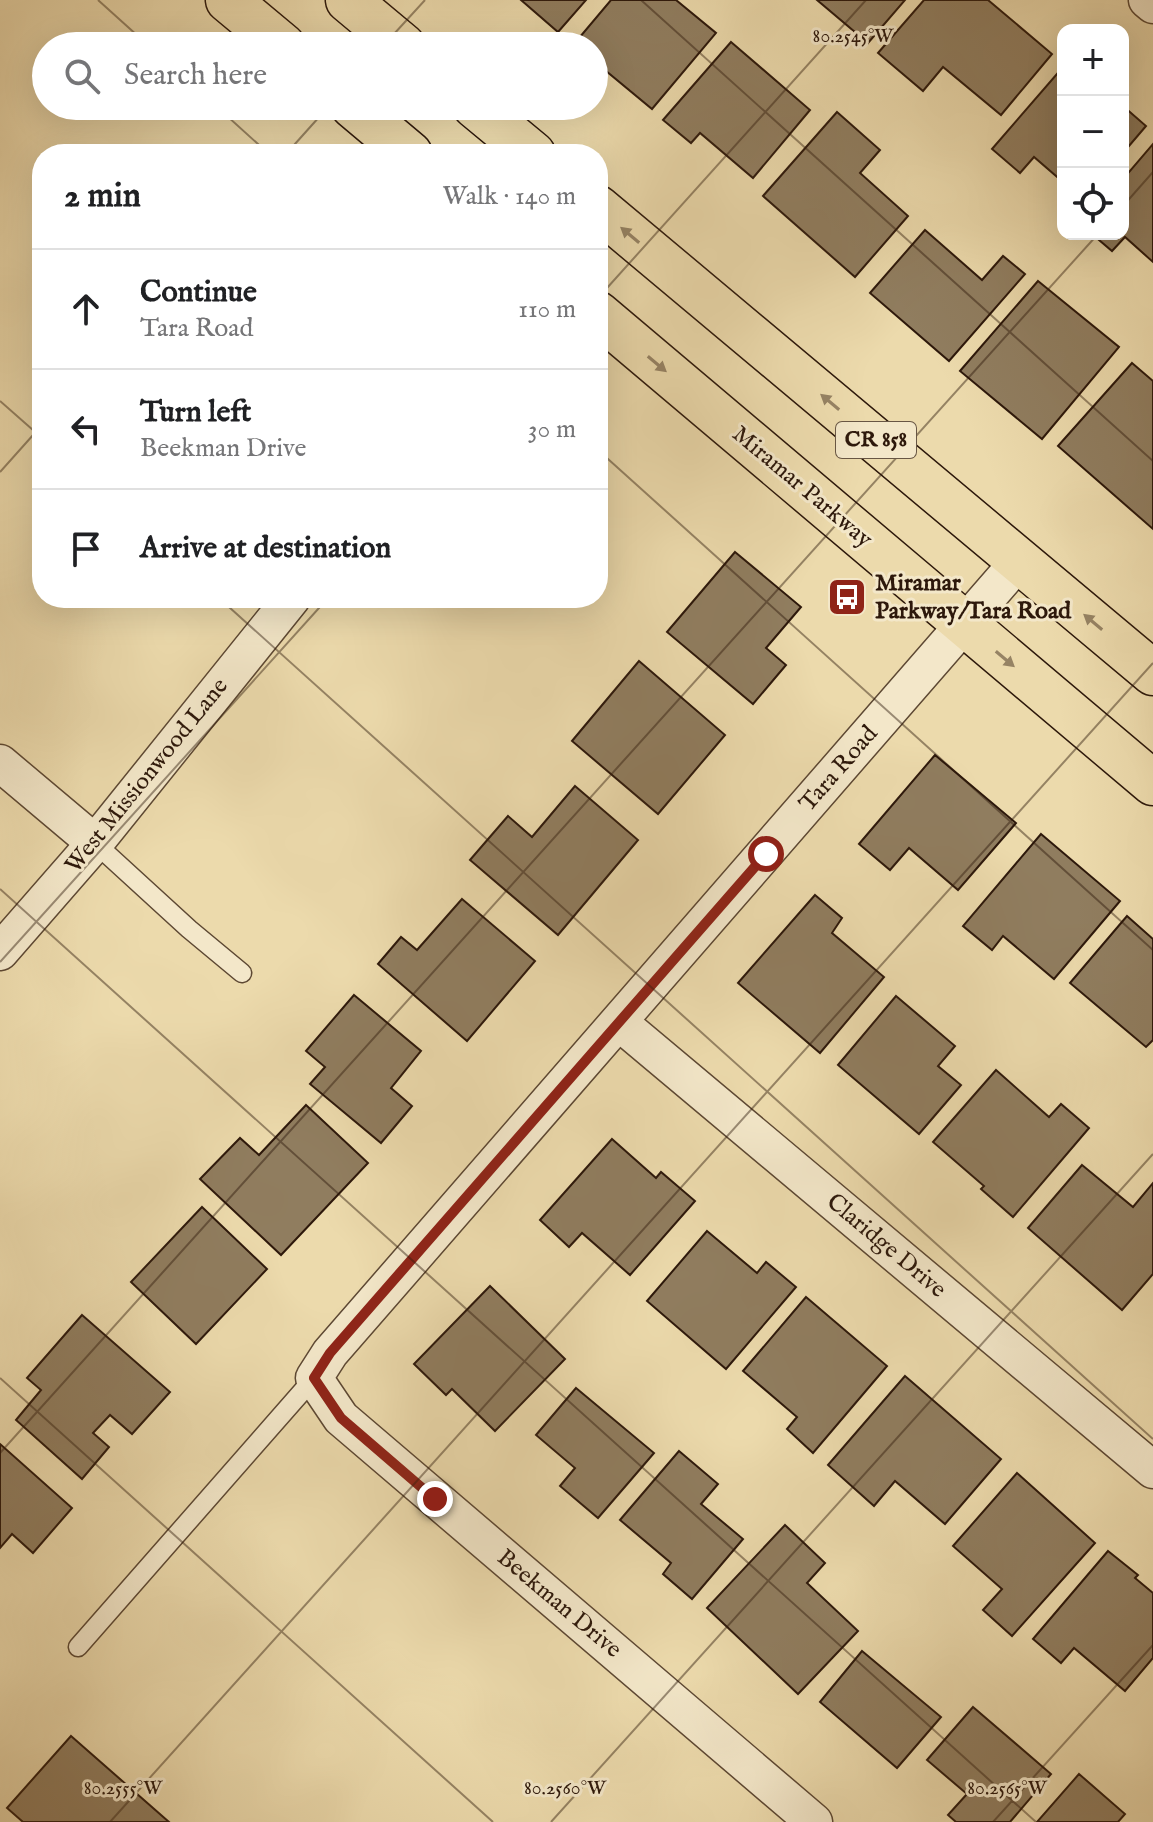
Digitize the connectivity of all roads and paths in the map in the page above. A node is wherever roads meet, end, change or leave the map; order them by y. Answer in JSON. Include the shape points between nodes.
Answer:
{"nodes":[{"id":1,"x":228,"y":0,"type":"edge"},
{"id":2,"x":348,"y":0,"type":"edge"},
{"id":3,"x":1147,"y":0,"type":"edge"},
{"id":4,"x":1153,"y":5,"type":"edge"},
{"id":5,"x":266,"y":32,"type":"edge"},
{"id":6,"x":386,"y":32,"type":"edge"},
{"id":7,"x":370,"y":120,"type":"edge"},
{"id":8,"x":492,"y":120,"type":"edge"},
{"id":9,"x":398,"y":144,"type":"edge"},
{"id":10,"x":521,"y":144,"type":"edge"},
{"id":11,"x":608,"y":216,"type":"edge"},
{"id":12,"x":608,"y":322,"type":"edge"},
{"id":13,"x":1020,"y":560,"type":"junction"},
{"id":14,"x":284,"y":608,"type":"edge"},
{"id":15,"x":965,"y":625,"type":"junction"},
{"id":16,"x":1153,"y":673,"type":"edge"},
{"id":17,"x":0,"y":763,"type":"edge"},
{"id":18,"x":1153,"y":783,"type":"edge"},
{"id":19,"x":95,"y":843,"type":"junction"},
{"id":20,"x":0,"y":952,"type":"edge"},
{"id":21,"x":242,"y":973,"type":"dead end"},
{"id":22,"x":620,"y":1023,"type":"junction"},
{"id":23,"x":314,"y":1378,"type":"junction"},
{"id":24,"x":1153,"y":1470,"type":"edge"},
{"id":25,"x":78,"y":1647,"type":"dead end"},
{"id":26,"x":814,"y":1822,"type":"edge"}],
"edges":[{"from":1,"to":5,"type":"main road"},
{"from":2,"to":6,"type":"main road"},
{"from":3,"to":4,"type":"street"},
{"from":7,"to":9,"type":"main road"},
{"from":8,"to":10,"type":"main road"},
{"from":13,"to":11,"type":"main road","number":"CR 858","one_way":true},
{"from":12,"to":15,"type":"main road","name":"Miramar Parkway","one_way":true},
{"from":13,"to":15,"type":"street","name":"Tara Road"},
{"from":16,"to":13,"type":"main road","number":"CR 858","one_way":true},
{"from":14,"to":19,"type":"street","name":"West Missionwood Lane"},
{"from":15,"to":18,"type":"main road","name":"Miramar Parkway","one_way":true},
{"from":15,"to":22,"type":"street","name":"Tara Road"},
{"from":17,"to":19,"type":"street"},
{"from":19,"to":20,"type":"street","name":"West Missionwood Lane"},
{"from":19,"to":21,"type":"lane"},
{"from":22,"to":23,"type":"street","name":"Tara Road","via":[[330,1353]]},
{"from":22,"to":24,"type":"street","name":"Claridge Drive"},
{"from":23,"to":25,"type":"lane"},
{"from":23,"to":26,"type":"street","name":"Beekman Drive","via":[[341,1418]]}]}
